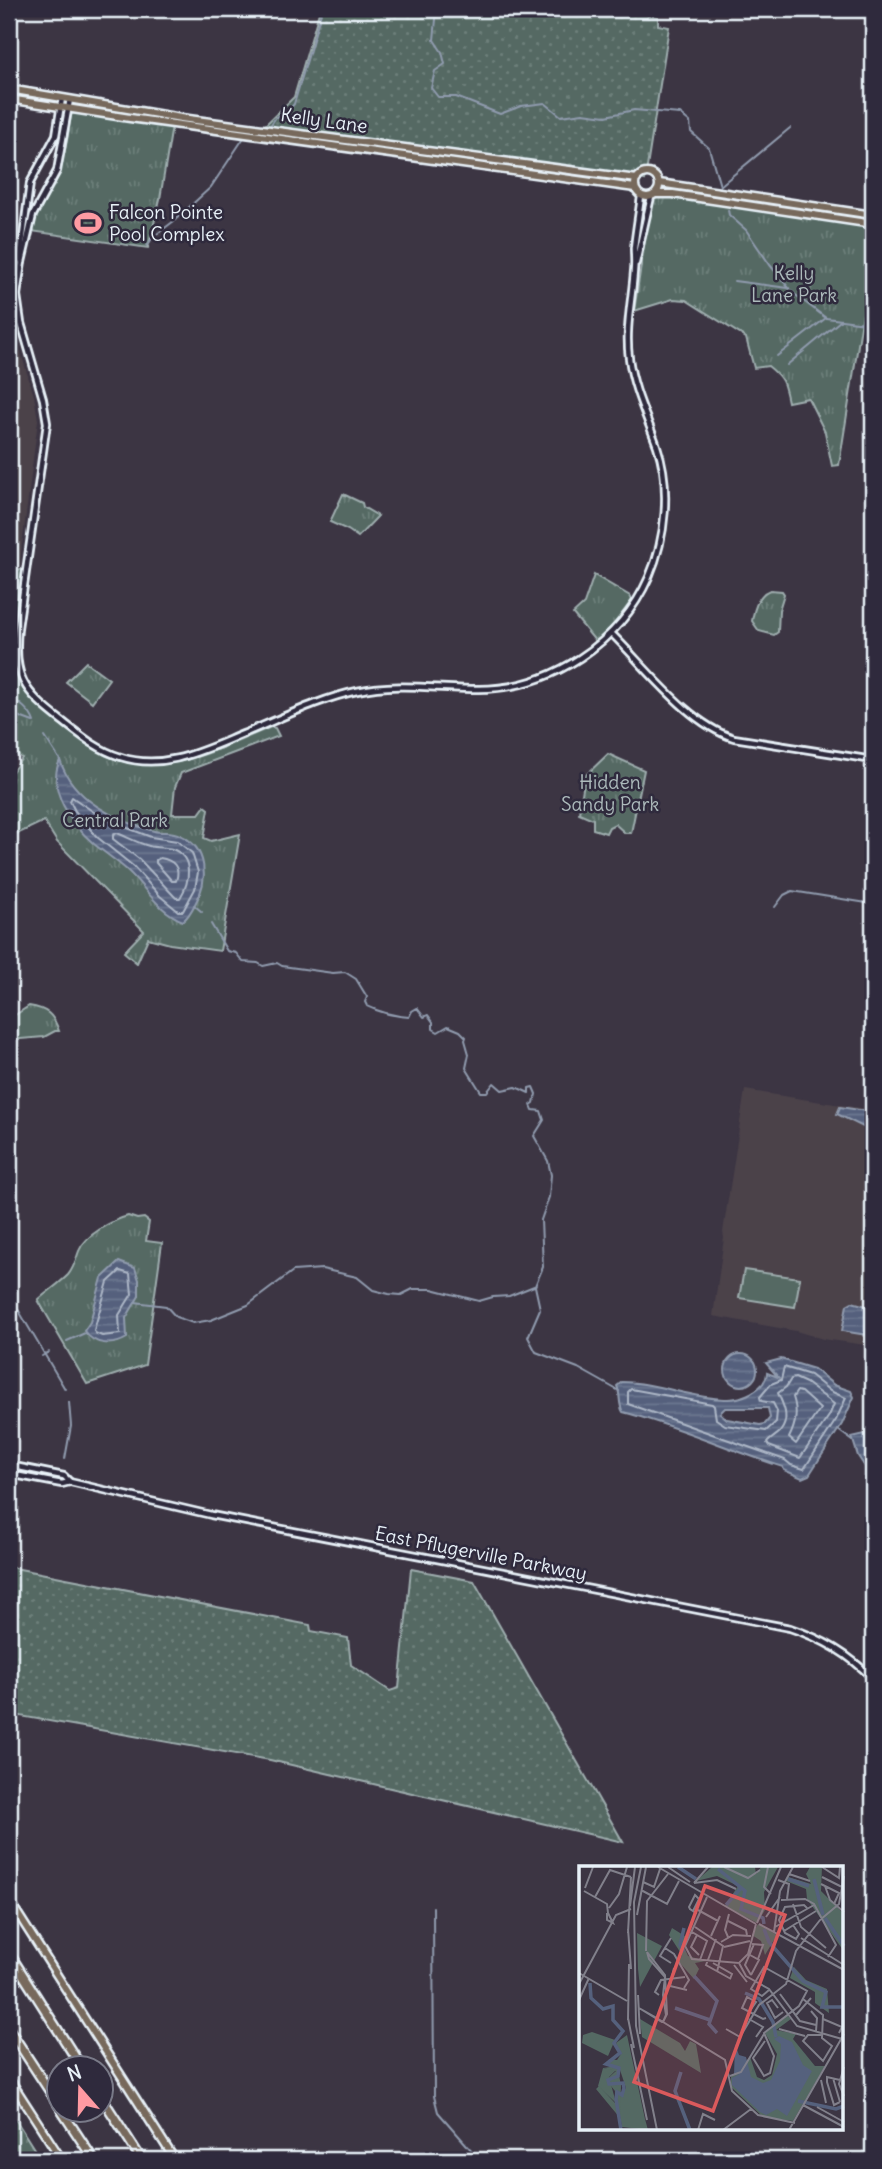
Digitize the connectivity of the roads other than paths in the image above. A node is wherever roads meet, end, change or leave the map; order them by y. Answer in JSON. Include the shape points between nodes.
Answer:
{"nodes":[{"id":1,"x":9,"y":89,"type":"edge"},
{"id":2,"x":66,"y":98,"type":"junction"},
{"id":3,"x":9,"y":99,"type":"edge"},
{"id":4,"x":65,"y":108,"type":"junction"},
{"id":5,"x":636,"y":179,"type":"junction"},
{"id":6,"x":659,"y":183,"type":"junction"},
{"id":7,"x":635,"y":188,"type":"junction"},
{"id":8,"x":654,"y":195,"type":"junction"},
{"id":9,"x":641,"y":196,"type":"junction"},
{"id":10,"x":873,"y":215,"type":"edge"},
{"id":11,"x":873,"y":224,"type":"edge"},
{"id":12,"x":22,"y":262,"type":"junction"},
{"id":13,"x":635,"y":268,"type":"junction"},
{"id":14,"x":611,"y":634,"type":"junction"},
{"id":15,"x":873,"y":760,"type":"edge"},
{"id":16,"x":9,"y":1465,"type":"edge"},
{"id":17,"x":9,"y":1474,"type":"edge"},
{"id":18,"x":71,"y":1482,"type":"junction"},
{"id":19,"x":873,"y":1679,"type":"edge"},
{"id":20,"x":9,"y":1900,"type":"edge"},
{"id":21,"x":9,"y":1953,"type":"edge"},
{"id":22,"x":9,"y":2029,"type":"edge"},
{"id":23,"x":74,"y":2054,"type":"edge"},
{"id":24,"x":9,"y":2078,"type":"edge"},
{"id":25,"x":46,"y":2086,"type":"edge"},
{"id":26,"x":116,"y":2120,"type":"edge"},
{"id":27,"x":70,"y":2124,"type":"edge"},
{"id":28,"x":62,"y":2160,"type":"edge"},
{"id":29,"x":94,"y":2160,"type":"edge"},
{"id":30,"x":142,"y":2160,"type":"edge"},
{"id":31,"x":175,"y":2160,"type":"edge"}],
"edges":[{"from":1,"to":2,"type":"main road","name":"Kelly Lane"},
{"from":2,"to":4,"type":"street"},
{"from":2,"to":5,"type":"main road","name":"Kelly Lane","via":[[181,118]]},
{"from":3,"to":4,"type":"main road","name":"Kelly Lane"},
{"from":4,"to":7,"type":"main road","name":"Kelly Lane"},
{"from":4,"to":12,"type":"street","via":[[57,172],[33,215]]},
{"from":4,"to":12,"type":"street","via":[[28,190]]},
{"from":5,"to":6,"type":"main road","via":[[649,173]]},
{"from":5,"to":7,"type":"main road"},
{"from":6,"to":8,"type":"main road"},
{"from":6,"to":10,"type":"main road"},
{"from":7,"to":9,"type":"main road"},
{"from":8,"to":9,"type":"main road"},
{"from":8,"to":11,"type":"main road"},
{"from":8,"to":13,"type":"street"},
{"from":9,"to":13,"type":"street"},
{"from":12,"to":14,"type":"street","via":[[18,305],[47,423],[16,657],[23,681],[35,699],[96,746],[133,761],[161,762],[196,753],[356,691],[397,686],[512,686],[570,664]]},
{"from":13,"to":14,"type":"street","via":[[629,356],[633,382],[662,466],[664,517],[649,576]]},
{"from":14,"to":15,"type":"street","via":[[691,714],[717,733]]},
{"from":16,"to":18,"type":"street","name":"East Pflugerville Parkway","via":[[64,1476]]},
{"from":17,"to":18,"type":"street","name":"East Pflugerville Parkway","via":[[62,1485]]},
{"from":18,"to":19,"type":"street","name":"East Pflugerville Parkway","via":[[211,1515],[790,1628],[828,1643]]},
{"from":20,"to":31,"type":"main road"},
{"from":21,"to":23,"type":"highway"},
{"from":22,"to":25,"type":"highway"},
{"from":24,"to":28,"type":"main road"},
{"from":26,"to":30,"type":"highway"},
{"from":27,"to":29,"type":"highway"}]}
